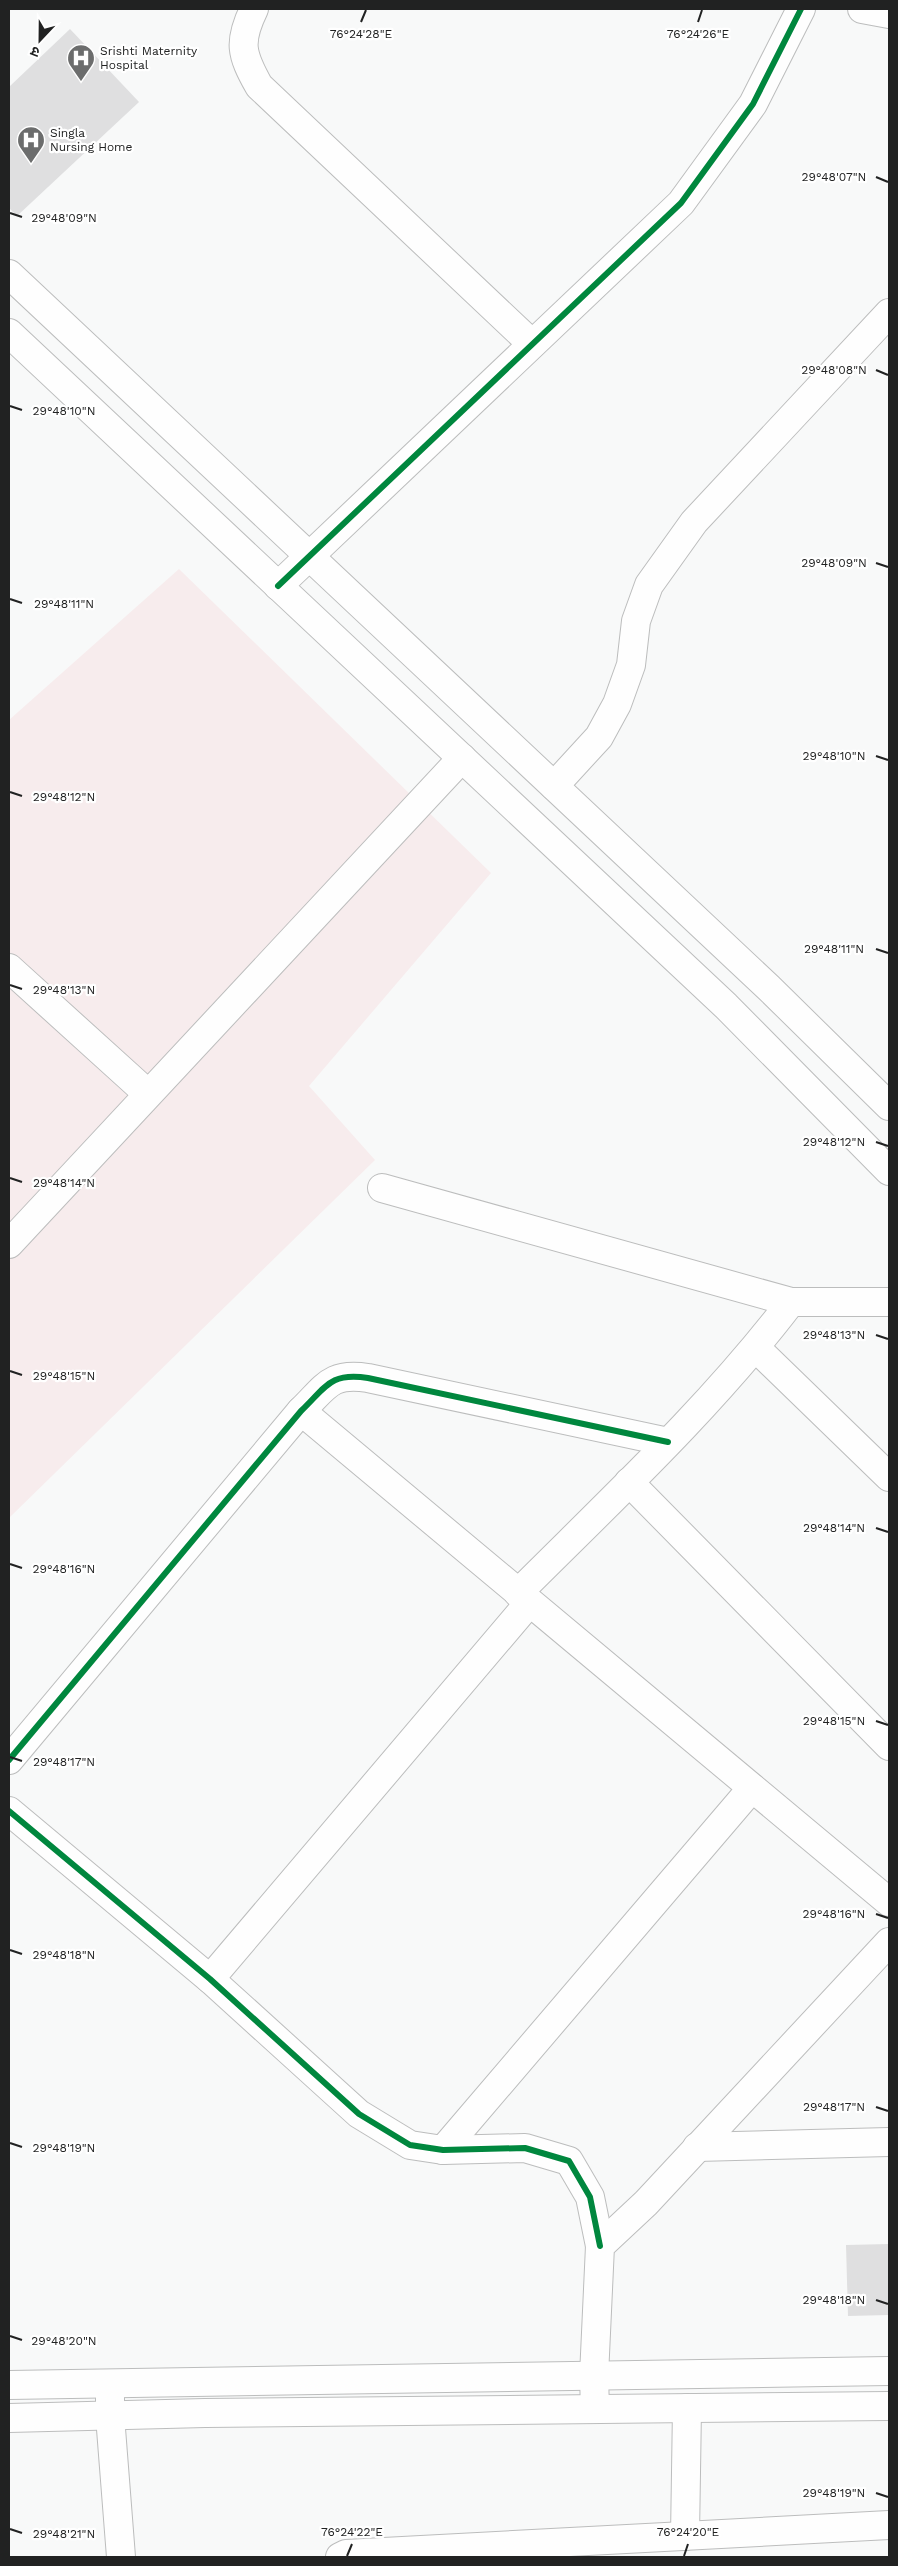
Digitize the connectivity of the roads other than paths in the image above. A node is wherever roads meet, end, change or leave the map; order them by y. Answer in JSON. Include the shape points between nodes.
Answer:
{"nodes":[{"id":1,"x":254,"y":9,"type":"edge"},
{"id":2,"x":801,"y":9,"type":"edge"},
{"id":3,"x":862,"y":9,"type":"edge"},
{"id":4,"x":889,"y":14,"type":"edge"},
{"id":5,"x":9,"y":274,"type":"edge"},
{"id":6,"x":889,"y":314,"type":"edge"},
{"id":7,"x":9,"y":333,"type":"edge"},
{"id":8,"x":532,"y":344,"type":"junction"},
{"id":9,"x":309,"y":556,"type":"junction"},
{"id":10,"x":278,"y":586,"type":"junction"},
{"id":11,"x":462,"y":758,"type":"junction"},
{"id":12,"x":554,"y":786,"type":"junction"},
{"id":13,"x":9,"y":968,"type":"edge"},
{"id":14,"x":147,"y":1093,"type":"junction"},
{"id":15,"x":889,"y":1106,"type":"edge"},
{"id":16,"x":889,"y":1171,"type":"edge"},
{"id":17,"x":382,"y":1188,"type":"dead end"},
{"id":18,"x":9,"y":1244,"type":"edge"},
{"id":19,"x":791,"y":1302,"type":"junction"},
{"id":20,"x":889,"y":1302,"type":"edge"},
{"id":21,"x":756,"y":1348,"type":"junction"},
{"id":22,"x":301,"y":1411,"type":"junction"},
{"id":23,"x":668,"y":1442,"type":"junction"},
{"id":24,"x":889,"y":1477,"type":"edge"},
{"id":25,"x":629,"y":1482,"type":"junction"},
{"id":26,"x":523,"y":1598,"type":"junction"},
{"id":27,"x":889,"y":1746,"type":"edge"},
{"id":28,"x":9,"y":1760,"type":"edge"},
{"id":29,"x":752,"y":1788,"type":"junction"},
{"id":30,"x":9,"y":1811,"type":"edge"},
{"id":31,"x":889,"y":1902,"type":"edge"},
{"id":32,"x":889,"y":1942,"type":"edge"},
{"id":33,"x":210,"y":1979,"type":"junction"},
{"id":34,"x":889,"y":2142,"type":"edge"},
{"id":35,"x":698,"y":2147,"type":"junction"},
{"id":36,"x":443,"y":2150,"type":"junction"},
{"id":37,"x":600,"y":2246,"type":"junction"},
{"id":38,"x":889,"y":2371,"type":"edge"},
{"id":39,"x":594,"y":2376,"type":"junction"},
{"id":40,"x":110,"y":2384,"type":"junction"},
{"id":41,"x":9,"y":2385,"type":"edge"},
{"id":42,"x":889,"y":2406,"type":"edge"},
{"id":43,"x":687,"y":2408,"type":"junction"},
{"id":44,"x":595,"y":2410,"type":"junction"},
{"id":45,"x":110,"y":2416,"type":"junction"},
{"id":46,"x":9,"y":2418,"type":"edge"},
{"id":47,"x":889,"y":2525,"type":"edge"},
{"id":48,"x":685,"y":2536,"type":"junction"},
{"id":49,"x":595,"y":2549,"type":"edge"},
{"id":50,"x":121,"y":2557,"type":"edge"},
{"id":51,"x":340,"y":2557,"type":"edge"}],
"edges":[{"from":1,"to":8,"type":"street","via":[[244,30],[245,62],[258,86]]},
{"from":2,"to":8,"type":"street","via":[[752,104],[681,203]]},
{"from":3,"to":4,"type":"street"},
{"from":5,"to":9,"type":"street"},
{"from":6,"to":12,"type":"street","via":[[694,522],[650,585],[636,621],[631,664],[617,704],[599,737]]},
{"from":7,"to":10,"type":"street"},
{"from":8,"to":9,"type":"street"},
{"from":9,"to":10,"type":"street"},
{"from":9,"to":12,"type":"street"},
{"from":10,"to":11,"type":"street"},
{"from":11,"to":14,"type":"street"},
{"from":11,"to":16,"type":"street","via":[[726,1006]]},
{"from":12,"to":15,"type":"street"},
{"from":13,"to":14,"type":"street"},
{"from":14,"to":18,"type":"street"},
{"from":17,"to":19,"type":"street"},
{"from":19,"to":20,"type":"street"},
{"from":19,"to":21,"type":"street"},
{"from":21,"to":23,"type":"street"},
{"from":21,"to":24,"type":"street"},
{"from":22,"to":23,"type":"street","via":[[334,1378],[348,1375]]},
{"from":22,"to":26,"type":"street"},
{"from":22,"to":28,"type":"street"},
{"from":23,"to":25,"type":"street"},
{"from":25,"to":26,"type":"street"},
{"from":25,"to":27,"type":"street"},
{"from":26,"to":29,"type":"street"},
{"from":26,"to":33,"type":"street"},
{"from":29,"to":31,"type":"street"},
{"from":29,"to":36,"type":"street"},
{"from":30,"to":33,"type":"street"},
{"from":32,"to":35,"type":"street"},
{"from":33,"to":36,"type":"street","via":[[359,2114],[410,2145]]},
{"from":34,"to":35,"type":"street"},
{"from":35,"to":37,"type":"street"},
{"from":36,"to":37,"type":"street","via":[[525,2148],[569,2162],[590,2197]]},
{"from":37,"to":39,"type":"street"},
{"from":38,"to":39,"type":"street"},
{"from":39,"to":40,"type":"street"},
{"from":39,"to":44,"type":"street"},
{"from":40,"to":41,"type":"street"},
{"from":40,"to":45,"type":"street"},
{"from":42,"to":43,"type":"street"},
{"from":43,"to":44,"type":"street"},
{"from":43,"to":48,"type":"street"},
{"from":44,"to":45,"type":"street"},
{"from":45,"to":46,"type":"street"},
{"from":45,"to":50,"type":"street"},
{"from":47,"to":48,"type":"street"},
{"from":48,"to":49,"type":"street"},
{"from":49,"to":51,"type":"street","via":[[346,2554]]}]}
